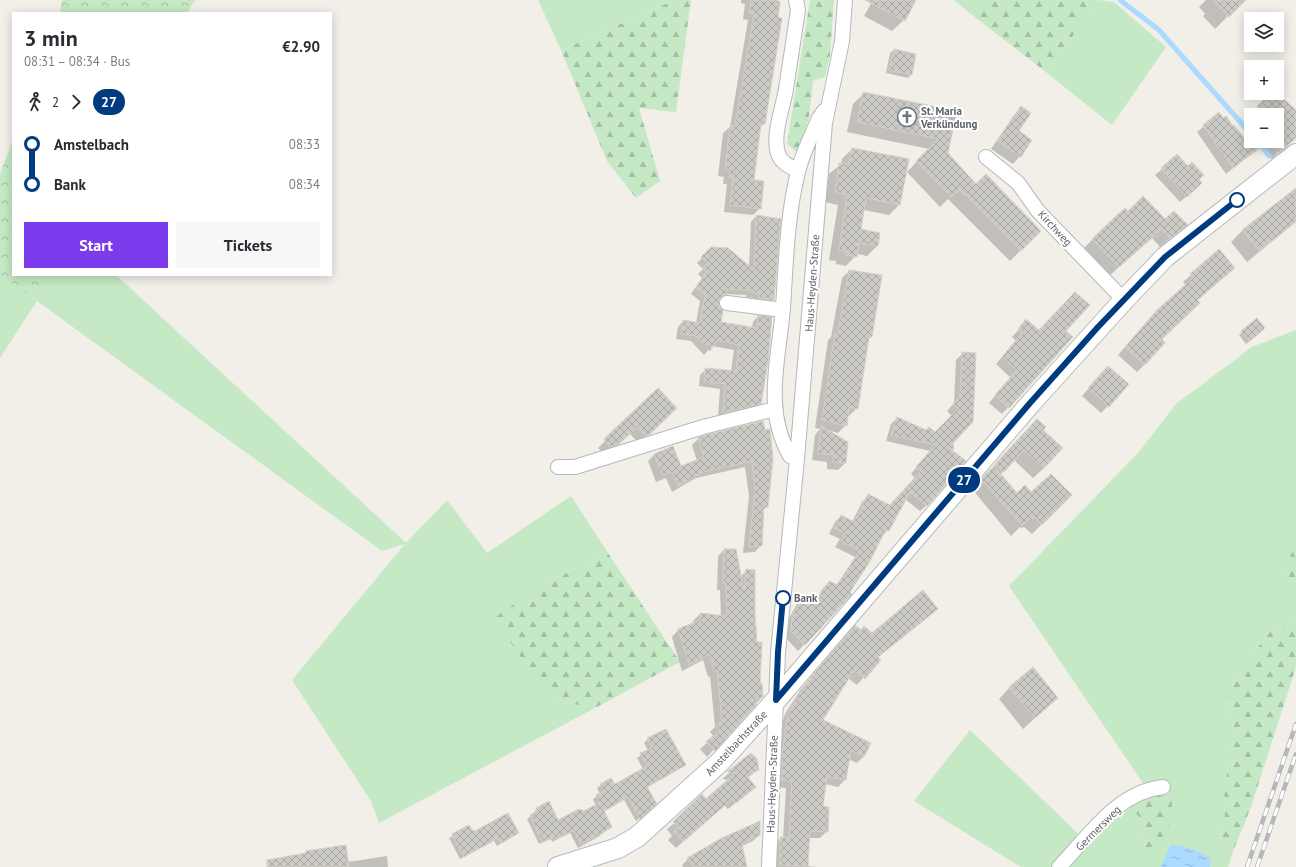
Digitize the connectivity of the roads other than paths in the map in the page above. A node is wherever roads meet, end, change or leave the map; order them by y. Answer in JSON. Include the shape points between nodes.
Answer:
{"nodes":[{"id":1,"x":796,"y":0,"type":"edge"},
{"id":2,"x":845,"y":0,"type":"edge"},
{"id":3,"x":828,"y":106,"type":"junction"},
{"id":4,"x":986,"y":157,"type":"dead end"},
{"id":5,"x":1289,"y":159,"type":"edge"},
{"id":6,"x":798,"y":171,"type":"junction"},
{"id":7,"x":1124,"y":300,"type":"junction"},
{"id":8,"x":727,"y":303,"type":"dead end"},
{"id":9,"x":783,"y":310,"type":"junction"},
{"id":10,"x":775,"y":409,"type":"junction"},
{"id":11,"x":797,"y":459,"type":"junction"},
{"id":12,"x":558,"y":467,"type":"dead end"},
{"id":13,"x":778,"y":652,"type":"junction"},
{"id":14,"x":804,"y":667,"type":"junction"},
{"id":15,"x":776,"y":700,"type":"junction"},
{"id":16,"x":1163,"y":787,"type":"dead end"},
{"id":17,"x":558,"y":867,"type":"edge"},
{"id":18,"x":769,"y":867,"type":"edge"},
{"id":19,"x":1059,"y":867,"type":"edge"}],
"edges":[{"from":1,"to":6,"type":"street","via":[[798,10],[776,147],[779,157]]},
{"from":2,"to":3,"type":"street","name":"Haus-Heyden-Straße","via":[[842,41]]},
{"from":3,"to":6,"type":"street","name":"Haus-Heyden-Straße","via":[[819,118]]},
{"from":3,"to":11,"type":"street","name":"Haus-Heyden-Straße"},
{"from":4,"to":7,"type":"street","name":"Kirchweg","via":[[1018,183],[1038,211]]},
{"from":5,"to":7,"type":"street","name":"Amstelbachstraße","via":[[1165,257]]},
{"from":6,"to":9,"type":"street","name":"Haus-Heyden-Straße","via":[[787,242]]},
{"from":7,"to":14,"type":"street","name":"Amstelbachstraße","via":[[1030,403]]},
{"from":8,"to":9,"type":"street"},
{"from":9,"to":10,"type":"street","name":"Haus-Heyden-Straße","via":[[774,379]]},
{"from":10,"to":11,"type":"street","name":"Haus-Heyden-Straße","via":[[784,446],[790,456]]},
{"from":10,"to":12,"type":"street","via":[[703,427],[575,467]]},
{"from":11,"to":13,"type":"street","name":"Haus-Heyden-Straße"},
{"from":13,"to":14,"type":"street","via":[[788,666]]},
{"from":13,"to":15,"type":"street","name":"Haus-Heyden-Straße"},
{"from":14,"to":15,"type":"street","name":"Amstelbachstraße"},
{"from":15,"to":17,"type":"street","name":"Amstelbachstraße","via":[[721,761],[637,837],[599,855]]},
{"from":15,"to":18,"type":"street","name":"Haus-Heyden-Straße"},
{"from":16,"to":19,"type":"street","name":"Germersweg","via":[[1148,789],[1130,797],[1113,810]]}]}
